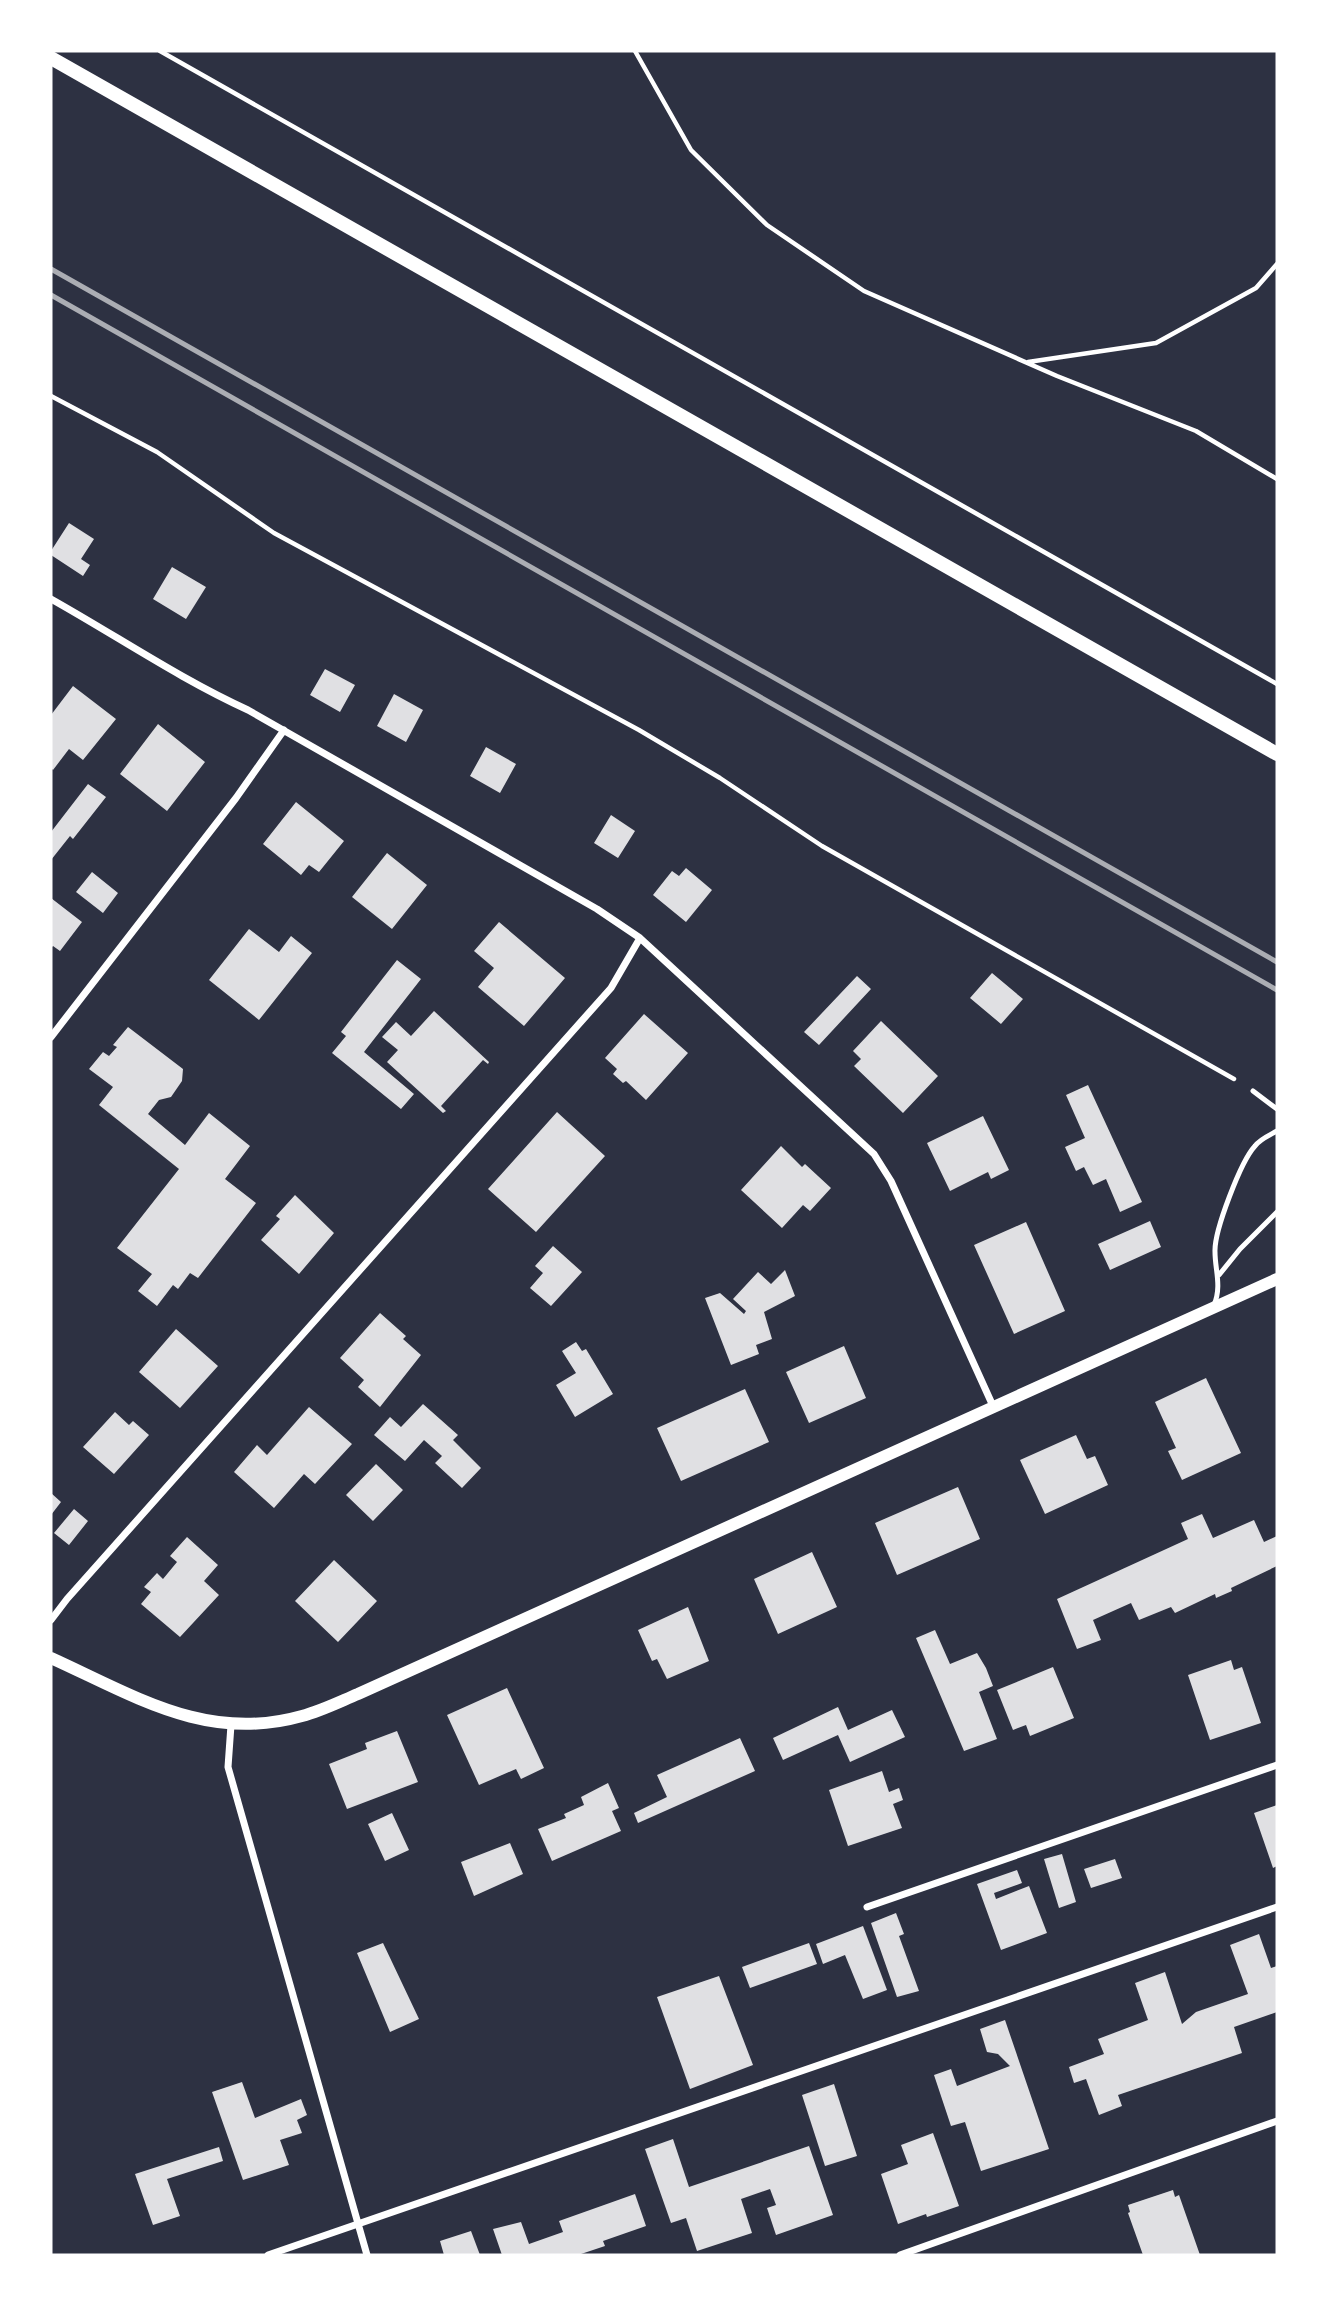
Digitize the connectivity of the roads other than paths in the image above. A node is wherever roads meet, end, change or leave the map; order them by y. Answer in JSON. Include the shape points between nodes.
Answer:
{"nodes":[{"id":1,"x":51,"y":58,"type":"edge"},
{"id":2,"x":51,"y":599,"type":"edge"},
{"id":3,"x":284,"y":730,"type":"junction"},
{"id":4,"x":1277,"y":754,"type":"edge"},
{"id":5,"x":640,"y":938,"type":"junction"},
{"id":6,"x":51,"y":1037,"type":"edge"},
{"id":7,"x":1253,"y":1091,"type":"road end"},
{"id":8,"x":1277,"y":1110,"type":"edge"},
{"id":9,"x":1277,"y":1131,"type":"edge"},
{"id":10,"x":1277,"y":1212,"type":"edge"},
{"id":11,"x":1219,"y":1275,"type":"junction"},
{"id":12,"x":1277,"y":1279,"type":"edge"},
{"id":13,"x":1213,"y":1309,"type":"junction"},
{"id":14,"x":993,"y":1406,"type":"junction"},
{"id":15,"x":51,"y":1620,"type":"edge"},
{"id":16,"x":51,"y":1658,"type":"edge"},
{"id":17,"x":232,"y":1725,"type":"junction"},
{"id":18,"x":1277,"y":1765,"type":"edge"},
{"id":19,"x":867,"y":1907,"type":"dead end"},
{"id":20,"x":1277,"y":1907,"type":"edge"},
{"id":21,"x":1277,"y":2121,"type":"edge"},
{"id":22,"x":357,"y":2225,"type":"junction"},
{"id":23,"x":268,"y":2255,"type":"edge"},
{"id":24,"x":367,"y":2255,"type":"edge"},
{"id":25,"x":900,"y":2255,"type":"edge"}],
"edges":[{"from":1,"to":4,"type":"main road"},
{"from":2,"to":3,"type":"street"},
{"from":3,"to":5,"type":"street"},
{"from":3,"to":6,"type":"street"},
{"from":5,"to":14,"type":"street","via":[[874,1154],[891,1181]]},
{"from":5,"to":15,"type":"street","via":[[611,988]]},
{"from":7,"to":8,"type":"lane"},
{"from":9,"to":11,"type":"lane","via":[[1255,1144],[1238,1169],[1214,1250]]},
{"from":10,"to":11,"type":"lane"},
{"from":11,"to":13,"type":"lane"},
{"from":12,"to":13,"type":"street"},
{"from":13,"to":14,"type":"street"},
{"from":14,"to":17,"type":"street","via":[[326,1707],[275,1722]]},
{"from":16,"to":17,"type":"street","via":[[164,1709]]},
{"from":17,"to":22,"type":"street","via":[[228,1767]]},
{"from":18,"to":19,"type":"street"},
{"from":20,"to":22,"type":"street"},
{"from":21,"to":25,"type":"street"},
{"from":22,"to":23,"type":"street"},
{"from":22,"to":24,"type":"street"}]}
